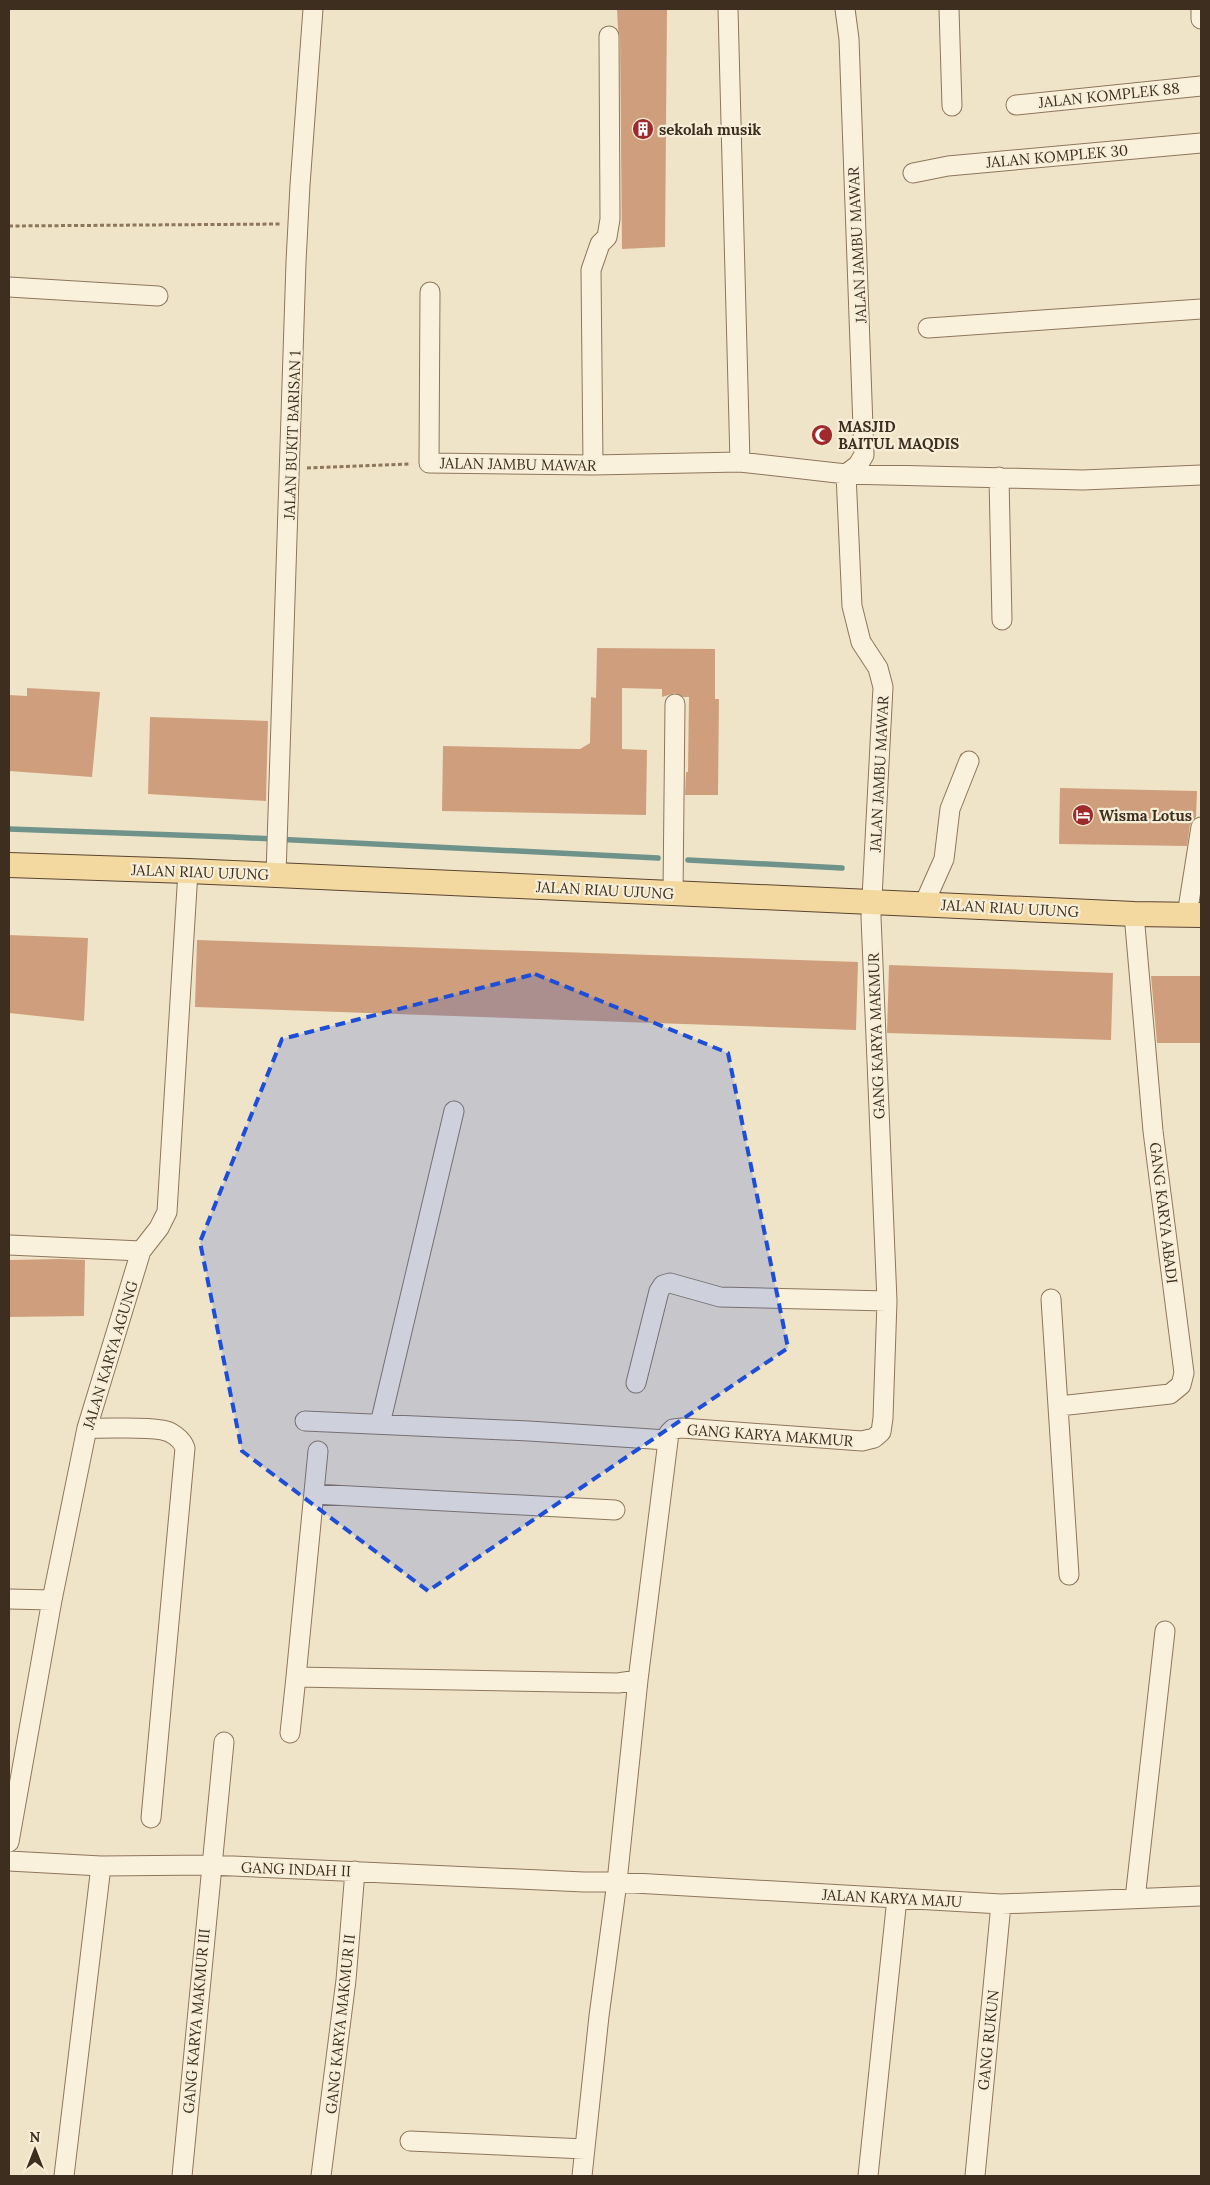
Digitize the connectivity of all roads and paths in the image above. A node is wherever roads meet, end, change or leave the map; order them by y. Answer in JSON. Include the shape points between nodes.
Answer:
{"nodes":[{"id":1,"x":312,"y":9,"type":"edge"},
{"id":2,"x":728,"y":9,"type":"edge"},
{"id":3,"x":845,"y":9,"type":"edge"},
{"id":4,"x":949,"y":9,"type":"edge"},
{"id":5,"x":1201,"y":9,"type":"edge"},
{"id":6,"x":1201,"y":19,"type":"edge"},
{"id":7,"x":609,"y":36,"type":"dead end"},
{"id":8,"x":1201,"y":86,"type":"edge"},
{"id":9,"x":1016,"y":105,"type":"dead end"},
{"id":10,"x":952,"y":106,"type":"dead end"},
{"id":11,"x":1201,"y":143,"type":"edge"},
{"id":12,"x":913,"y":173,"type":"dead end"},
{"id":13,"x":298,"y":224,"type":"junction"},
{"id":14,"x":9,"y":226,"type":"edge"},
{"id":15,"x":9,"y":286,"type":"edge"},
{"id":16,"x":430,"y":292,"type":"dead end"},
{"id":17,"x":158,"y":296,"type":"dead end"},
{"id":18,"x":1201,"y":309,"type":"edge"},
{"id":19,"x":928,"y":328,"type":"dead end"},
{"id":20,"x":740,"y":462,"type":"junction"},
{"id":21,"x":429,"y":463,"type":"junction"},
{"id":22,"x":593,"y":465,"type":"junction"},
{"id":23,"x":291,"y":469,"type":"junction"},
{"id":24,"x":846,"y":474,"type":"junction"},
{"id":25,"x":1201,"y":475,"type":"edge"},
{"id":26,"x":999,"y":477,"type":"junction"},
{"id":27,"x":1002,"y":620,"type":"dead end"},
{"id":28,"x":675,"y":704,"type":"dead end"},
{"id":29,"x":970,"y":761,"type":"dead end"},
{"id":30,"x":1201,"y":827,"type":"edge"},
{"id":31,"x":9,"y":865,"type":"edge"},
{"id":32,"x":277,"y":868,"type":"junction"},
{"id":33,"x":188,"y":871,"type":"junction"},
{"id":34,"x":673,"y":893,"type":"junction"},
{"id":35,"x":872,"y":902,"type":"junction"},
{"id":36,"x":924,"y":904,"type":"junction"},
{"id":37,"x":1134,"y":914,"type":"junction"},
{"id":38,"x":1194,"y":915,"type":"edge"},
{"id":39,"x":454,"y":1111,"type":"dead end"},
{"id":40,"x":9,"y":1245,"type":"edge"},
{"id":41,"x":141,"y":1251,"type":"junction"},
{"id":42,"x":1051,"y":1299,"type":"dead end"},
{"id":43,"x":887,"y":1301,"type":"junction"},
{"id":44,"x":636,"y":1383,"type":"dead end"},
{"id":45,"x":1059,"y":1406,"type":"junction"},
{"id":46,"x":305,"y":1421,"type":"dead end"},
{"id":47,"x":380,"y":1424,"type":"junction"},
{"id":48,"x":87,"y":1428,"type":"junction"},
{"id":49,"x":667,"y":1440,"type":"junction"},
{"id":50,"x":318,"y":1451,"type":"dead end"},
{"id":51,"x":314,"y":1494,"type":"junction"},
{"id":52,"x":615,"y":1510,"type":"dead end"},
{"id":53,"x":1069,"y":1575,"type":"dead end"},
{"id":54,"x":9,"y":1599,"type":"edge"},
{"id":55,"x":52,"y":1600,"type":"junction"},
{"id":56,"x":1166,"y":1631,"type":"dead end"},
{"id":57,"x":296,"y":1677,"type":"junction"},
{"id":58,"x":638,"y":1680,"type":"junction"},
{"id":59,"x":290,"y":1733,"type":"dead end"},
{"id":60,"x":224,"y":1742,"type":"dead end"},
{"id":61,"x":151,"y":1818,"type":"dead end"},
{"id":62,"x":9,"y":1842,"type":"edge"},
{"id":63,"x":9,"y":1861,"type":"edge"},
{"id":64,"x":210,"y":1865,"type":"junction"},
{"id":65,"x":101,"y":1866,"type":"junction"},
{"id":66,"x":355,"y":1871,"type":"junction"},
{"id":67,"x":584,"y":1882,"type":"joint"},
{"id":68,"x":617,"y":1882,"type":"junction"},
{"id":69,"x":1201,"y":1896,"type":"edge"},
{"id":70,"x":896,"y":1898,"type":"junction"},
{"id":71,"x":1135,"y":1899,"type":"junction"},
{"id":72,"x":1001,"y":1904,"type":"junction"},
{"id":73,"x":410,"y":2141,"type":"dead end"},
{"id":74,"x":585,"y":2149,"type":"junction"},
{"id":75,"x":64,"y":2176,"type":"edge"},
{"id":76,"x":182,"y":2176,"type":"edge"},
{"id":77,"x":321,"y":2176,"type":"edge"},
{"id":78,"x":582,"y":2176,"type":"edge"},
{"id":79,"x":868,"y":2176,"type":"edge"},
{"id":80,"x":975,"y":2176,"type":"edge"}],
"edges":[{"from":1,"to":13,"type":"street","name":"JALAN BUKIT BARISAN 1"},
{"from":2,"to":20,"type":"street"},
{"from":3,"to":24,"type":"street","name":"JALAN JAMBU MAWAR","via":[[849,39],[864,455],[858,465]]},
{"from":4,"to":10,"type":"street"},
{"from":5,"to":6,"type":"street"},
{"from":7,"to":22,"type":"street","via":[[610,219],[607,237],[600,244],[591,270]]},
{"from":8,"to":9,"type":"street","name":"JALAN KOMPLEK 88"},
{"from":11,"to":12,"type":"street","name":"JALAN KOMPLEK 30","via":[[948,166]]},
{"from":13,"to":14,"type":"path"},
{"from":13,"to":23,"type":"street","name":"JALAN BUKIT BARISAN 1"},
{"from":15,"to":17,"type":"street"},
{"from":16,"to":21,"type":"street"},
{"from":18,"to":19,"type":"street"},
{"from":20,"to":22,"type":"street","name":"JALAN JAMBU MAWAR"},
{"from":20,"to":24,"type":"street","name":"JALAN JAMBU MAWAR"},
{"from":21,"to":22,"type":"street","name":"JALAN JAMBU MAWAR"},
{"from":21,"to":23,"type":"path"},
{"from":23,"to":32,"type":"street","name":"JALAN BUKIT BARISAN 1"},
{"from":24,"to":26,"type":"street"},
{"from":24,"to":35,"type":"street","name":"JALAN JAMBU MAWAR","via":[[852,606],[861,642],[878,668],[883,687]]},
{"from":25,"to":26,"type":"street","via":[[1083,480]]},
{"from":26,"to":27,"type":"street"},
{"from":28,"to":34,"type":"street"},
{"from":29,"to":36,"type":"street","via":[[950,809],[944,859]]},
{"from":30,"to":38,"type":"street"},
{"from":31,"to":33,"type":"main road","name":"JALAN RIAU UJUNG"},
{"from":32,"to":33,"type":"main road","name":"JALAN RIAU UJUNG"},
{"from":32,"to":34,"type":"main road","name":"JALAN RIAU UJUNG"},
{"from":33,"to":41,"type":"street","name":"JALAN KARYA AGUNG","via":[[167,1212]]},
{"from":34,"to":35,"type":"main road","name":"JALAN RIAU UJUNG"},
{"from":35,"to":36,"type":"main road","name":"JALAN RIAU UJUNG"},
{"from":35,"to":43,"type":"street","name":"GANG KARYA MAKMUR"},
{"from":36,"to":37,"type":"main road","name":"JALAN RIAU UJUNG"},
{"from":37,"to":38,"type":"main road","name":"JALAN RIAU UJUNG"},
{"from":37,"to":45,"type":"street","name":"GANG KARYA ABADI","via":[[1154,1131],[1184,1373],[1181,1385],[1170,1394]]},
{"from":39,"to":47,"type":"street"},
{"from":40,"to":41,"type":"street"},
{"from":41,"to":48,"type":"street","name":"JALAN KARYA AGUNG"},
{"from":42,"to":45,"type":"street"},
{"from":43,"to":44,"type":"street","via":[[720,1297],[670,1283],[663,1285],[658,1291]]},
{"from":43,"to":49,"type":"street","name":"GANG KARYA MAKMUR","via":[[883,1418],[881,1432],[874,1438],[862,1441],[682,1428],[673,1429]]},
{"from":45,"to":53,"type":"street"},
{"from":46,"to":47,"type":"street"},
{"from":47,"to":49,"type":"street"},
{"from":48,"to":55,"type":"street","name":"JALAN KARYA AGUNG"},
{"from":48,"to":61,"type":"street","via":[[163,1430],[178,1437],[185,1448]]},
{"from":49,"to":58,"type":"street","name":"GANG KARYA MAKMUR"},
{"from":50,"to":51,"type":"street"},
{"from":51,"to":52,"type":"street"},
{"from":51,"to":57,"type":"street"},
{"from":54,"to":55,"type":"street"},
{"from":55,"to":62,"type":"street","name":"JALAN KARYA AGUNG"},
{"from":56,"to":71,"type":"street"},
{"from":57,"to":58,"type":"street","via":[[618,1683]]},
{"from":57,"to":59,"type":"street"},
{"from":58,"to":68,"type":"street","name":"GANG KARYA MAKMUR"},
{"from":60,"to":64,"type":"street","name":"GANG KARYA MAKMUR III"},
{"from":63,"to":65,"type":"street","name":"GANG INDAH II"},
{"from":64,"to":65,"type":"street","name":"GANG INDAH II"},
{"from":64,"to":66,"type":"street","name":"GANG INDAH II"},
{"from":64,"to":76,"type":"street","name":"GANG KARYA MAKMUR III"},
{"from":65,"to":75,"type":"street"},
{"from":66,"to":67,"type":"street","name":"GANG INDAH II"},
{"from":66,"to":77,"type":"street","name":"GANG KARYA MAKMUR II","via":[[346,1980]]},
{"from":67,"to":68,"type":"street","name":"JALAN KARYA MAJU"},
{"from":68,"to":70,"type":"street","name":"JALAN KARYA MAJU"},
{"from":68,"to":74,"type":"street","name":"GANG KARYA MAKMUR"},
{"from":69,"to":71,"type":"street","name":"JALAN KARYA MAJU"},
{"from":70,"to":72,"type":"street","name":"JALAN KARYA MAJU"},
{"from":70,"to":79,"type":"street"},
{"from":71,"to":72,"type":"street","name":"JALAN KARYA MAJU"},
{"from":72,"to":80,"type":"street","name":"GANG RUKUN"},
{"from":73,"to":74,"type":"street"},
{"from":74,"to":78,"type":"street","name":"GANG KARYA MAKMUR"}]}
